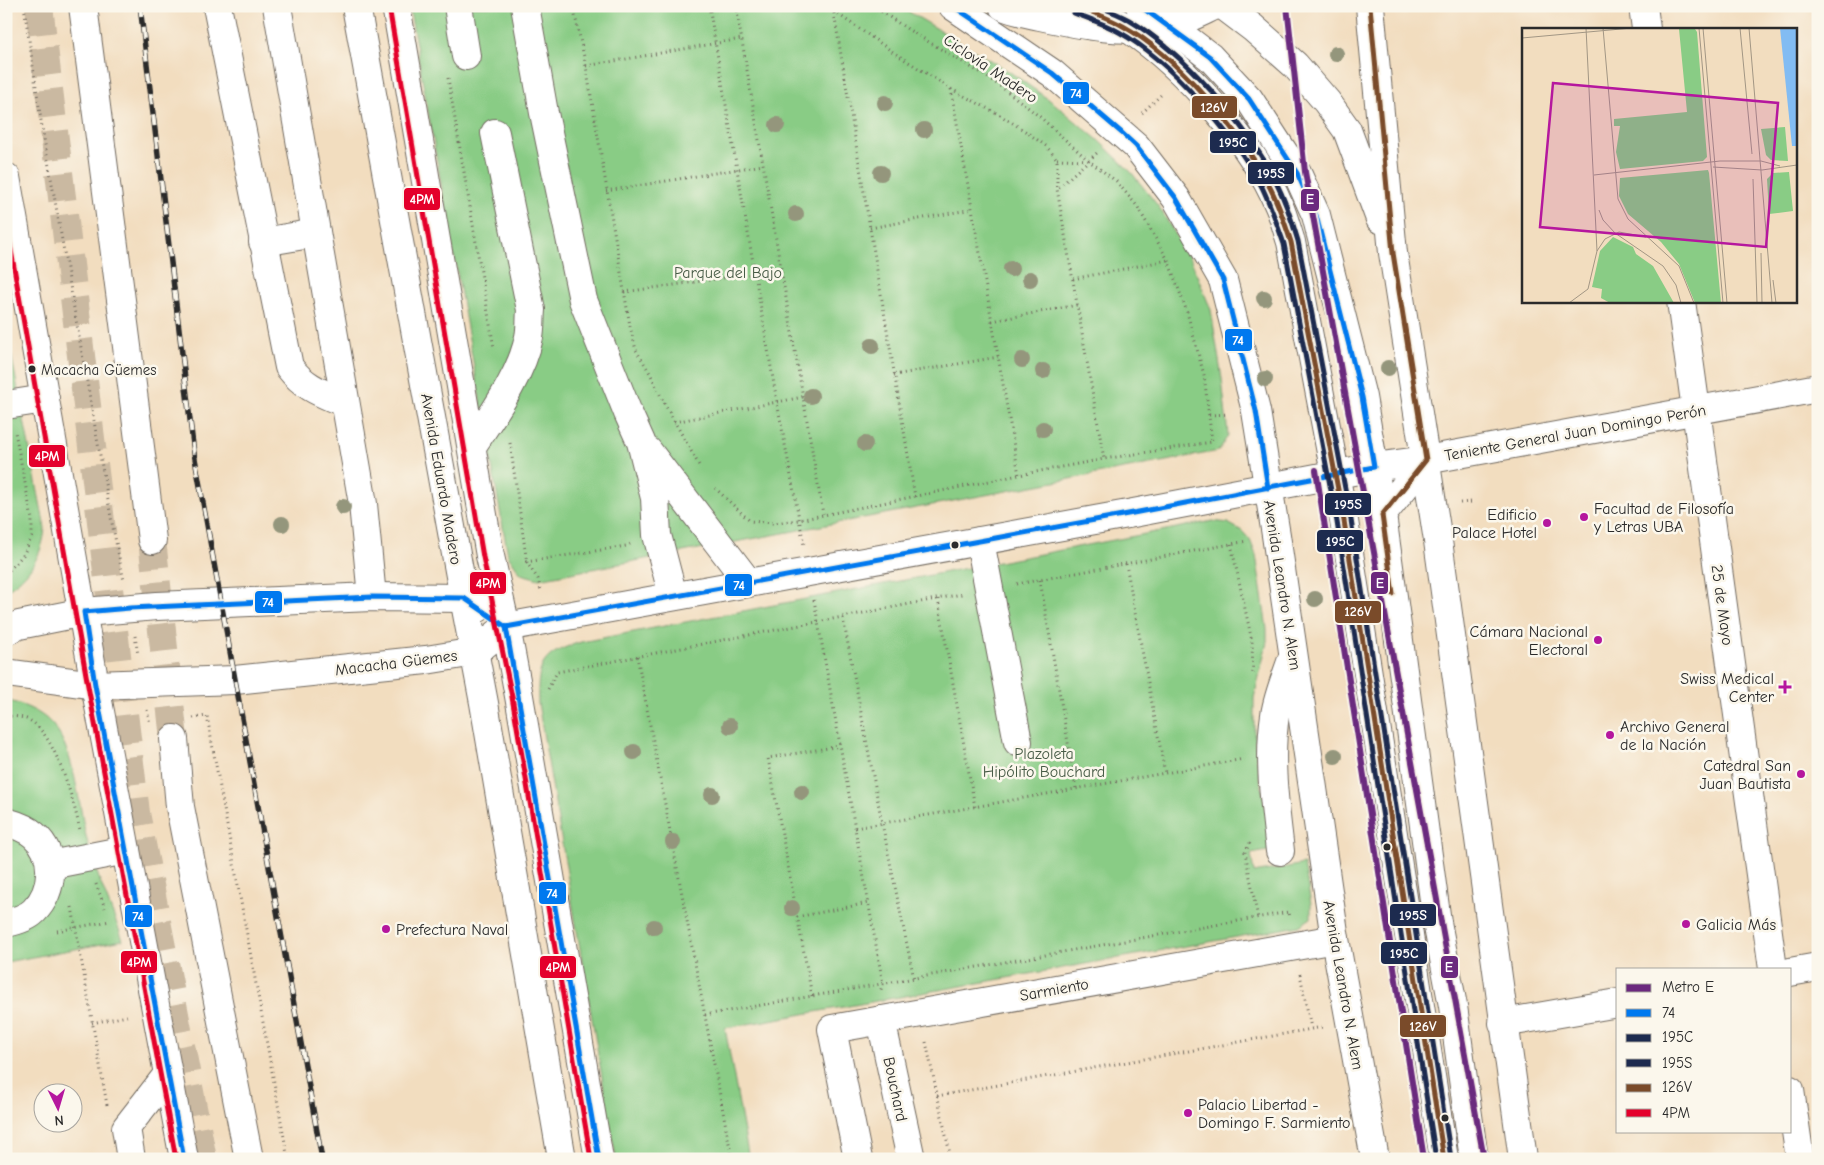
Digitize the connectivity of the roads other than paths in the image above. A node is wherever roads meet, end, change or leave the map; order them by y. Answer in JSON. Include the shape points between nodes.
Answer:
{"nodes":[{"id":1,"x":83,"y":6,"type":"edge"},
{"id":2,"x":218,"y":6,"type":"edge"},
{"id":3,"x":277,"y":6,"type":"edge"},
{"id":4,"x":356,"y":6,"type":"edge"},
{"id":5,"x":396,"y":6,"type":"edge"},
{"id":6,"x":458,"y":6,"type":"edge"},
{"id":7,"x":526,"y":6,"type":"edge"},
{"id":8,"x":953,"y":6,"type":"edge"},
{"id":9,"x":1003,"y":6,"type":"edge"},
{"id":10,"x":1076,"y":6,"type":"edge"},
{"id":11,"x":1214,"y":6,"type":"edge"},
{"id":12,"x":1224,"y":6,"type":"edge"},
{"id":13,"x":1370,"y":6,"type":"edge"},
{"id":14,"x":1643,"y":6,"type":"edge"},
{"id":15,"x":1134,"y":17,"type":"edge"},
{"id":16,"x":1168,"y":25,"type":"junction"},
{"id":17,"x":1646,"y":28,"type":"edge"},
{"id":18,"x":456,"y":64,"type":"road end"},
{"id":19,"x":495,"y":133,"type":"dead end"},
{"id":20,"x":6,"y":177,"type":"edge"},
{"id":21,"x":316,"y":233,"type":"junction"},
{"id":22,"x":263,"y":242,"type":"junction"},
{"id":23,"x":1393,"y":253,"type":"junction"},
{"id":24,"x":1681,"y":302,"type":"edge"},
{"id":25,"x":1818,"y":388,"type":"edge"},
{"id":26,"x":45,"y":399,"type":"junction"},
{"id":27,"x":345,"y":403,"type":"junction"},
{"id":28,"x":8,"y":405,"type":"edge"},
{"id":29,"x":1695,"y":410,"type":"junction"},
{"id":30,"x":641,"y":442,"type":"junction"},
{"id":31,"x":472,"y":446,"type":"junction"},
{"id":32,"x":1426,"y":460,"type":"junction"},
{"id":33,"x":1374,"y":467,"type":"junction"},
{"id":34,"x":1336,"y":475,"type":"junction"},
{"id":35,"x":1268,"y":488,"type":"junction"},
{"id":36,"x":1382,"y":515,"type":"junction"},
{"id":37,"x":152,"y":540,"type":"tunnel mouth"},
{"id":38,"x":980,"y":541,"type":"junction"},
{"id":39,"x":748,"y":582,"type":"junction"},
{"id":40,"x":372,"y":596,"type":"junction"},
{"id":41,"x":673,"y":596,"type":"junction"},
{"id":42,"x":464,"y":598,"type":"junction"},
{"id":43,"x":84,"y":612,"type":"junction"},
{"id":44,"x":506,"y":627,"type":"junction"},
{"id":45,"x":6,"y":631,"type":"edge"},
{"id":46,"x":475,"y":652,"type":"junction"},
{"id":47,"x":1294,"y":656,"type":"junction"},
{"id":48,"x":6,"y":673,"type":"edge"},
{"id":49,"x":95,"y":685,"type":"junction"},
{"id":50,"x":174,"y":739,"type":"tunnel mouth"},
{"id":51,"x":1018,"y":742,"type":"dead end"},
{"id":52,"x":6,"y":822,"type":"edge"},
{"id":53,"x":126,"y":850,"type":"junction"},
{"id":54,"x":1280,"y":851,"type":"dead end"},
{"id":55,"x":67,"y":862,"type":"junction"},
{"id":56,"x":6,"y":924,"type":"edge"},
{"id":57,"x":1335,"y":939,"type":"junction"},
{"id":58,"x":1818,"y":967,"type":"edge"},
{"id":59,"x":1773,"y":968,"type":"edge"},
{"id":60,"x":1792,"y":972,"type":"edge"},
{"id":61,"x":1616,"y":1003,"type":"edge"},
{"id":62,"x":875,"y":1021,"type":"junction"},
{"id":63,"x":1503,"y":1023,"type":"junction"},
{"id":64,"x":168,"y":1074,"type":"junction"},
{"id":65,"x":1792,"y":1104,"type":"edge"},
{"id":66,"x":132,"y":1159,"type":"edge"},
{"id":67,"x":184,"y":1159,"type":"edge"},
{"id":68,"x":249,"y":1159,"type":"edge"},
{"id":69,"x":562,"y":1159,"type":"edge"},
{"id":70,"x":599,"y":1159,"type":"edge"},
{"id":71,"x":858,"y":1159,"type":"edge"},
{"id":72,"x":911,"y":1159,"type":"edge"},
{"id":73,"x":1375,"y":1159,"type":"edge"},
{"id":74,"x":1444,"y":1159,"type":"edge"},
{"id":75,"x":1474,"y":1159,"type":"edge"},
{"id":76,"x":1523,"y":1159,"type":"edge"},
{"id":77,"x":1800,"y":1159,"type":"edge"}],
"edges":[{"from":1,"to":37,"type":"main road"},
{"from":2,"to":22,"type":"main road"},
{"from":3,"to":21,"type":"main road"},
{"from":4,"to":42,"type":"main road","name":"Avenida Eduardo Madero"},
{"from":5,"to":31,"type":"main road"},
{"from":6,"to":18,"type":"main road"},
{"from":7,"to":30,"type":"main road","via":[[544,113],[584,300]]},
{"from":8,"to":35,"type":"main road","name":"Avenida Leandro N. Alem","via":[[1052,73],[1101,115],[1136,146],[1176,198],[1223,280],[1256,411]]},
{"from":9,"to":15,"type":"main road","via":[[1072,23]]},
{"from":10,"to":15,"type":"main road"},
{"from":11,"to":16,"type":"main road"},
{"from":12,"to":23,"type":"main road","via":[[1295,65],[1347,130]]},
{"from":13,"to":23,"type":"main road"},
{"from":14,"to":17,"type":"main road"},
{"from":15,"to":16,"type":"main road","via":[[1142,28]]},
{"from":15,"to":34,"type":"main road","via":[[1154,48],[1183,74],[1228,124],[1258,165],[1278,204],[1292,242]]},
{"from":16,"to":33,"type":"main road","via":[[1210,56],[1249,99],[1297,173],[1318,225],[1362,397]]},
{"from":19,"to":31,"type":"main road","via":[[531,310],[530,336],[503,398]]},
{"from":20,"to":26,"type":"main road"},
{"from":21,"to":22,"type":"main road"},
{"from":21,"to":27,"type":"main road"},
{"from":22,"to":27,"type":"main road","via":[[289,368],[310,388]]},
{"from":23,"to":32,"type":"main road"},
{"from":24,"to":29,"type":"main road","name":"25 de Mayo"},
{"from":25,"to":29,"type":"main road","name":"Teniente General Juan Domingo Perón"},
{"from":26,"to":28,"type":"main road"},
{"from":26,"to":43,"type":"main road"},
{"from":27,"to":40,"type":"main road","via":[[365,515]]},
{"from":29,"to":32,"type":"main road","name":"Teniente General Juan Domingo Perón"},
{"from":29,"to":59,"type":"main road","name":"25 de Mayo"},
{"from":30,"to":39,"type":"main road"},
{"from":30,"to":41,"type":"main road","via":[[655,498],[657,535]]},
{"from":31,"to":44,"type":"main road","via":[[490,556]]},
{"from":32,"to":33,"type":"main road","name":"Teniente General Juan Domingo Perón"},
{"from":32,"to":36,"type":"main road"},
{"from":32,"to":63,"type":"main road"},
{"from":33,"to":34,"type":"main road","name":"Teniente General Juan Domingo Perón"},
{"from":33,"to":36,"type":"main road"},
{"from":34,"to":35,"type":"main road","name":"Teniente General Juan Domingo Perón"},
{"from":34,"to":74,"type":"main road"},
{"from":35,"to":38,"type":"main road","name":"Teniente General Juan Domingo Perón"},
{"from":35,"to":47,"type":"main road","name":"Avenida Leandro N. Alem"},
{"from":36,"to":75,"type":"main road","via":[[1437,922]]},
{"from":38,"to":39,"type":"main road","name":"Teniente General Juan Domingo Perón"},
{"from":38,"to":51,"type":"main road"},
{"from":39,"to":41,"type":"main road","name":"Teniente General Juan Domingo Perón"},
{"from":40,"to":42,"type":"main road"},
{"from":40,"to":43,"type":"main road"},
{"from":41,"to":44,"type":"main road","name":"Teniente General Juan Domingo Perón"},
{"from":42,"to":44,"type":"main road"},
{"from":42,"to":46,"type":"main road","name":"Avenida Eduardo Madero"},
{"from":43,"to":45,"type":"main road","via":[[19,625]]},
{"from":43,"to":49,"type":"main road"},
{"from":44,"to":46,"type":"main road","name":"Macacha Güemes"},
{"from":44,"to":70,"type":"main road"},
{"from":46,"to":49,"type":"main road","name":"Macacha Güemes","via":[[235,680]]},
{"from":46,"to":69,"type":"main road","name":"Avenida Eduardo Madero"},
{"from":47,"to":54,"type":"main road","via":[[1275,716],[1271,765]]},
{"from":47,"to":57,"type":"main road","name":"Avenida Leandro N. Alem"},
{"from":48,"to":49,"type":"main road","name":"Macacha Güemes"},
{"from":49,"to":53,"type":"main road"},
{"from":50,"to":68,"type":"main road","via":[[180,807]]},
{"from":52,"to":55,"type":"main road","via":[[21,826],[45,849]]},
{"from":53,"to":55,"type":"main road"},
{"from":53,"to":64,"type":"main road"},
{"from":55,"to":56,"type":"main road","via":[[50,882],[44,898],[33,912]]},
{"from":57,"to":62,"type":"main road","name":"Sarmiento"},
{"from":57,"to":73,"type":"main road","name":"Avenida Leandro N. Alem"},
{"from":58,"to":60,"type":"main road"},
{"from":61,"to":63,"type":"main road"},
{"from":62,"to":71,"type":"main road","name":"Sarmiento","via":[[832,1029]]},
{"from":62,"to":72,"type":"main road","name":"Bouchard"},
{"from":63,"to":76,"type":"main road"},
{"from":64,"to":66,"type":"main road","via":[[126,1128]]},
{"from":64,"to":67,"type":"main road"},
{"from":65,"to":77,"type":"main road"}]}
